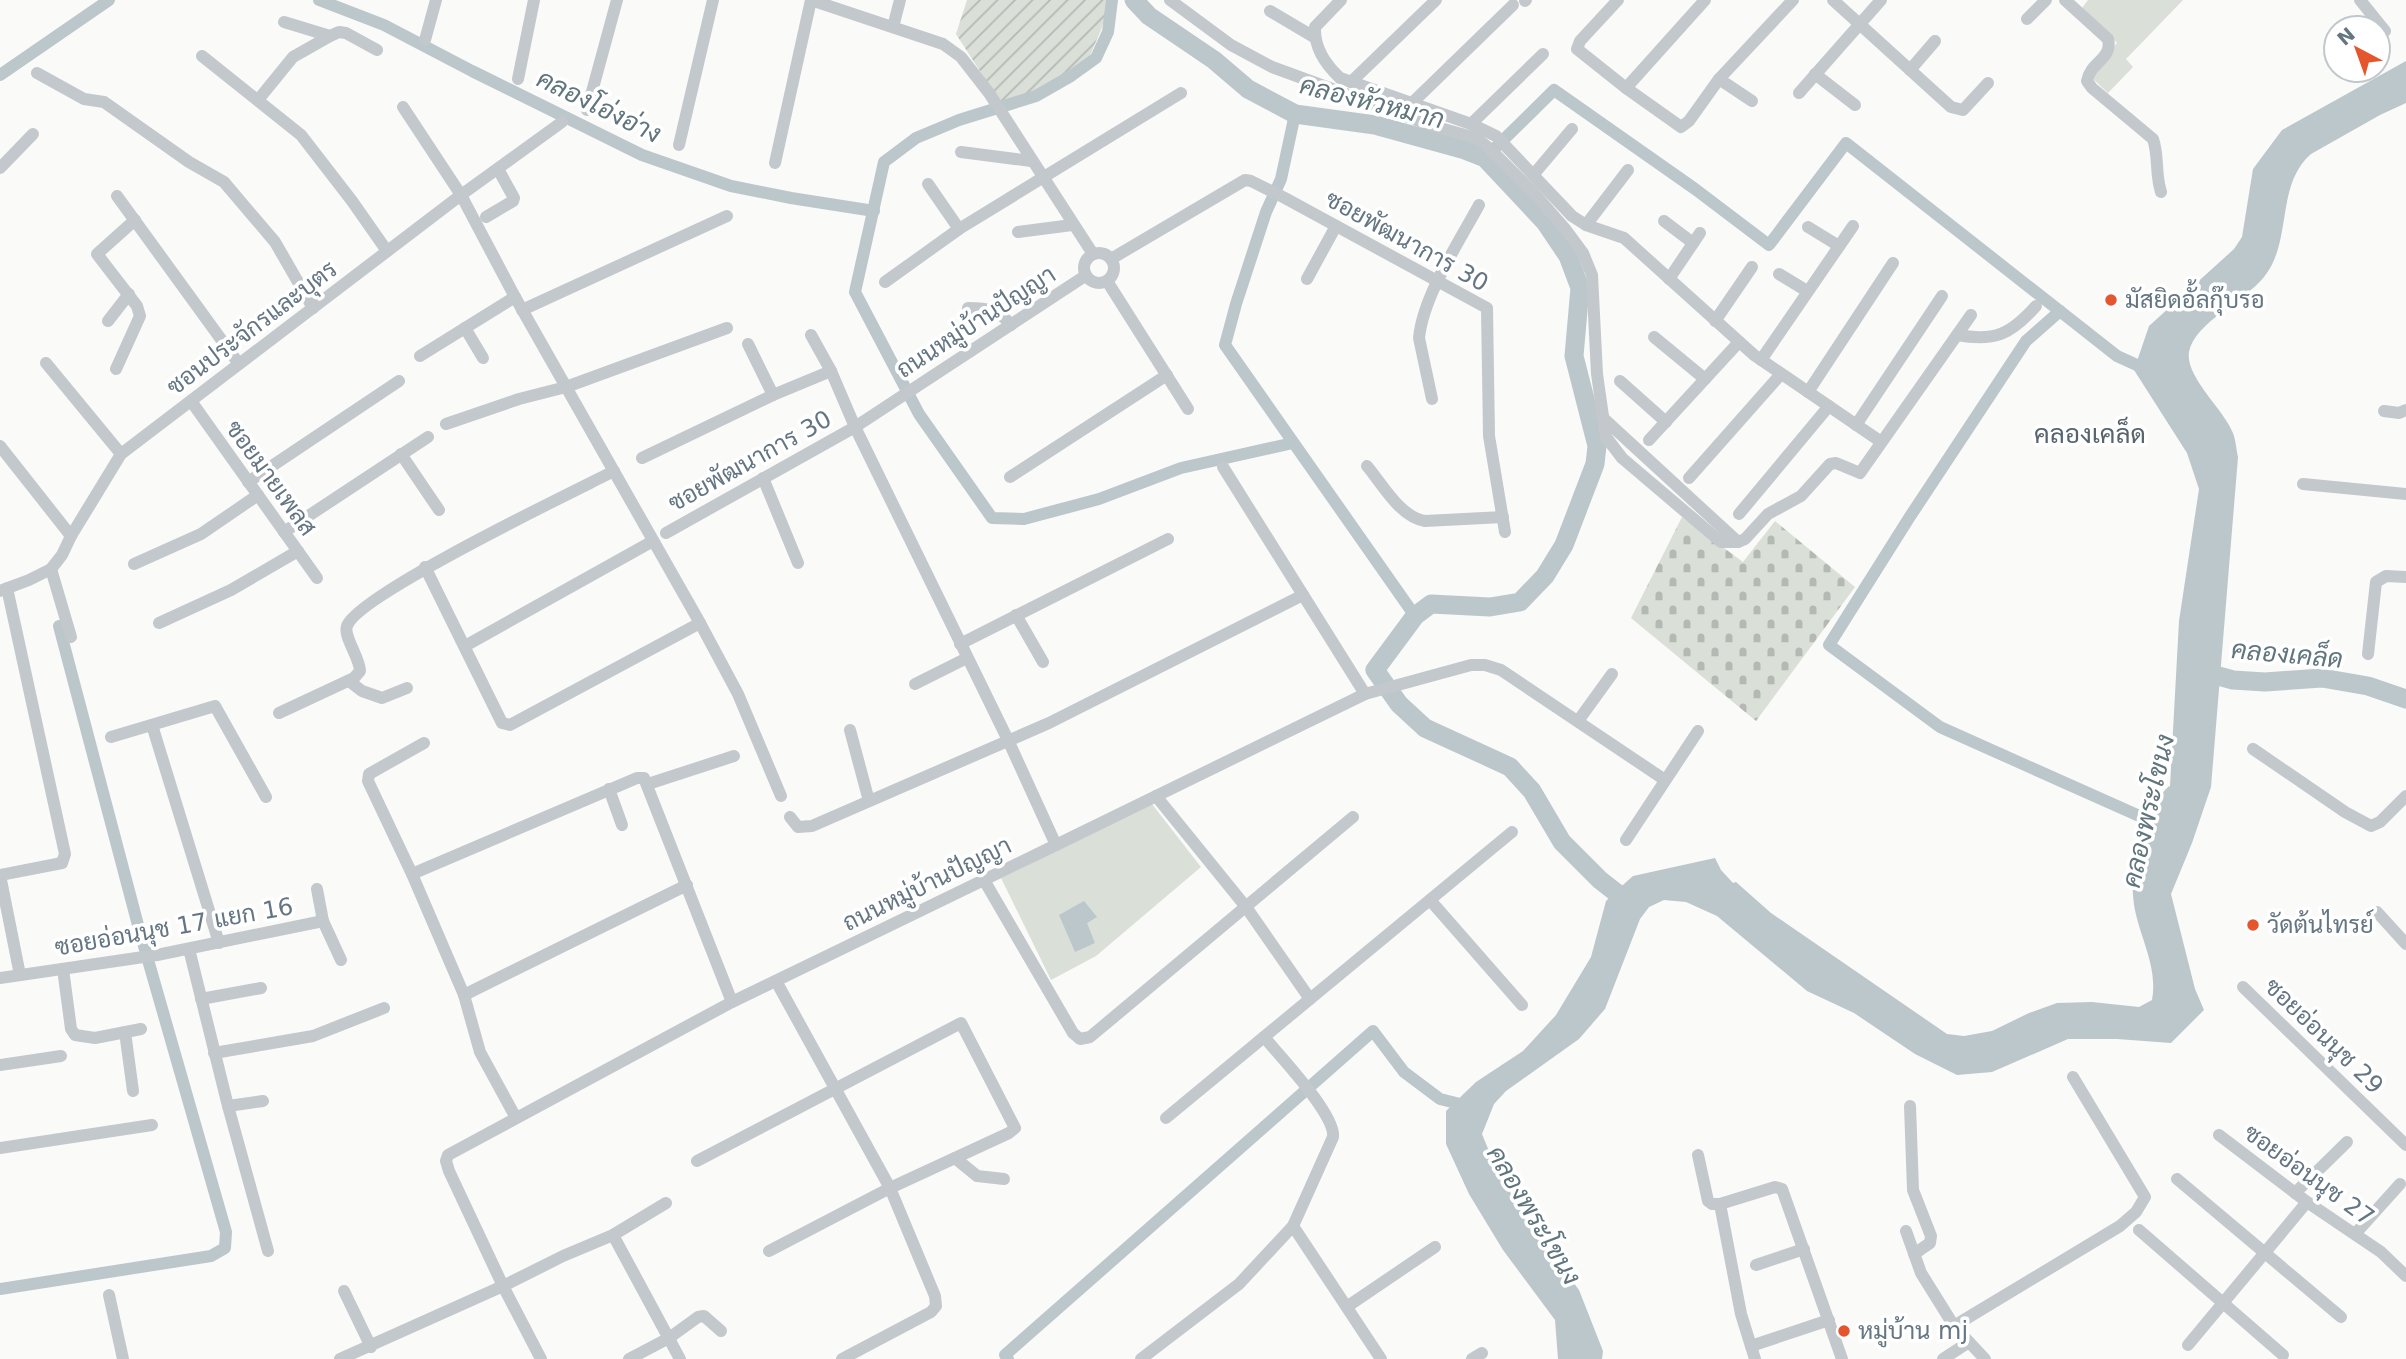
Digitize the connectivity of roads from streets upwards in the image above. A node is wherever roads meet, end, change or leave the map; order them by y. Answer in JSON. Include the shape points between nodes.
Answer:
{"nodes":[{"id":1,"x":436,"y":0,"type":"edge"},
{"id":2,"x":534,"y":0,"type":"edge"},
{"id":3,"x":617,"y":0,"type":"edge"},
{"id":4,"x":713,"y":0,"type":"edge"},
{"id":5,"x":811,"y":0,"type":"edge"},
{"id":6,"x":900,"y":0,"type":"edge"},
{"id":7,"x":1170,"y":0,"type":"edge"},
{"id":8,"x":1341,"y":0,"type":"edge"},
{"id":9,"x":1436,"y":0,"type":"edge"},
{"id":10,"x":1618,"y":0,"type":"edge"},
{"id":11,"x":1705,"y":0,"type":"edge"},
{"id":12,"x":1793,"y":0,"type":"edge"},
{"id":13,"x":1833,"y":0,"type":"edge"},
{"id":14,"x":1881,"y":0,"type":"edge"},
{"id":15,"x":2046,"y":0,"type":"edge"},
{"id":16,"x":2065,"y":0,"type":"edge"},
{"id":17,"x":2360,"y":0,"type":"edge"},
{"id":18,"x":1522,"y":2,"type":"edge"},
{"id":19,"x":1270,"y":10,"type":"dead end"},
{"id":20,"x":2371,"y":14,"type":"edge"},
{"id":21,"x":2027,"y":19,"type":"dead end"},
{"id":22,"x":284,"y":22,"type":"dead end"},
{"id":23,"x":1860,"y":24,"type":"junction"},
{"id":24,"x":893,"y":27,"type":"junction"},
{"id":25,"x":330,"y":36,"type":"junction"},
{"id":26,"x":1314,"y":37,"type":"junction"},
{"id":27,"x":425,"y":40,"type":"dead end"},
{"id":28,"x":1935,"y":41,"type":"dead end"},
{"id":29,"x":377,"y":50,"type":"dead end"},
{"id":30,"x":1543,"y":54,"type":"dead end"},
{"id":31,"x":202,"y":56,"type":"dead end"},
{"id":32,"x":1910,"y":70,"type":"junction"},
{"id":33,"x":37,"y":73,"type":"dead end"},
{"id":34,"x":1815,"y":74,"type":"junction"},
{"id":35,"x":519,"y":79,"type":"dead end"},
{"id":36,"x":1719,"y":79,"type":"junction"},
{"id":37,"x":1351,"y":82,"type":"junction"},
{"id":38,"x":1988,"y":83,"type":"dead end"},
{"id":39,"x":1626,"y":88,"type":"junction"},
{"id":40,"x":1181,"y":93,"type":"dead end"},
{"id":41,"x":1798,"y":93,"type":"dead end"},
{"id":42,"x":258,"y":100,"type":"junction"},
{"id":43,"x":1752,"y":102,"type":"dead end"},
{"id":44,"x":1411,"y":104,"type":"junction"},
{"id":45,"x":1855,"y":105,"type":"dead end"},
{"id":46,"x":403,"y":107,"type":"dead end"},
{"id":47,"x":587,"y":110,"type":"dead end"},
{"id":48,"x":562,"y":122,"type":"dead end"},
{"id":49,"x":1471,"y":124,"type":"junction"},
{"id":50,"x":1572,"y":130,"type":"dead end"},
{"id":51,"x":33,"y":134,"type":"dead end"},
{"id":52,"x":679,"y":145,"type":"dead end"},
{"id":53,"x":961,"y":152,"type":"dead end"},
{"id":54,"x":1031,"y":161,"type":"junction"},
{"id":55,"x":775,"y":163,"type":"dead end"},
{"id":56,"x":0,"y":168,"type":"edge"},
{"id":57,"x":498,"y":169,"type":"junction"},
{"id":58,"x":1629,"y":170,"type":"dead end"},
{"id":59,"x":1534,"y":174,"type":"junction"},
{"id":60,"x":1042,"y":178,"type":"junction"},
{"id":61,"x":928,"y":184,"type":"dead end"},
{"id":62,"x":2161,"y":192,"type":"dead end"},
{"id":63,"x":461,"y":195,"type":"junction"},
{"id":64,"x":117,"y":197,"type":"dead end"},
{"id":65,"x":1479,"y":205,"type":"dead end"},
{"id":66,"x":727,"y":216,"type":"dead end"},
{"id":67,"x":486,"y":217,"type":"dead end"},
{"id":68,"x":135,"y":220,"type":"junction"},
{"id":69,"x":1664,"y":221,"type":"dead end"},
{"id":70,"x":1072,"y":225,"type":"junction"},
{"id":71,"x":1586,"y":225,"type":"junction"},
{"id":72,"x":1336,"y":226,"type":"junction"},
{"id":73,"x":1853,"y":226,"type":"dead end"},
{"id":74,"x":1808,"y":227,"type":"dead end"},
{"id":75,"x":959,"y":229,"type":"junction"},
{"id":76,"x":1018,"y":232,"type":"dead end"},
{"id":77,"x":1839,"y":246,"type":"junction"},
{"id":78,"x":387,"y":251,"type":"junction"},
{"id":79,"x":1093,"y":254,"type":"junction"},
{"id":80,"x":1111,"y":259,"type":"junction"},
{"id":81,"x":1893,"y":263,"type":"dead end"},
{"id":82,"x":1752,"y":267,"type":"dead end"},
{"id":83,"x":1779,"y":274,"type":"dead end"},
{"id":84,"x":1085,"y":276,"type":"junction"},
{"id":85,"x":1307,"y":279,"type":"dead end"},
{"id":86,"x":1668,"y":279,"type":"junction"},
{"id":87,"x":1107,"y":281,"type":"junction"},
{"id":88,"x":1438,"y":281,"type":"junction"},
{"id":89,"x":885,"y":282,"type":"dead end"},
{"id":90,"x":1807,"y":291,"type":"junction"},
{"id":91,"x":129,"y":294,"type":"junction"},
{"id":92,"x":1942,"y":296,"type":"dead end"},
{"id":93,"x":515,"y":297,"type":"junction"},
{"id":94,"x":2036,"y":306,"type":"dead end"},
{"id":95,"x":313,"y":308,"type":"junction"},
{"id":96,"x":968,"y":308,"type":"dead end"},
{"id":97,"x":522,"y":310,"type":"junction"},
{"id":98,"x":1971,"y":315,"type":"dead end"},
{"id":99,"x":108,"y":321,"type":"dead end"},
{"id":100,"x":1715,"y":321,"type":"junction"},
{"id":101,"x":1011,"y":325,"type":"junction"},
{"id":102,"x":465,"y":328,"type":"junction"},
{"id":103,"x":727,"y":328,"type":"dead end"},
{"id":104,"x":811,"y":335,"type":"dead end"},
{"id":105,"x":1957,"y":335,"type":"junction"},
{"id":106,"x":1654,"y":337,"type":"dead end"},
{"id":107,"x":1739,"y":342,"type":"junction"},
{"id":108,"x":748,"y":344,"type":"dead end"},
{"id":109,"x":420,"y":356,"type":"dead end"},
{"id":110,"x":482,"y":358,"type":"dead end"},
{"id":111,"x":1760,"y":360,"type":"junction"},
{"id":112,"x":46,"y":363,"type":"dead end"},
{"id":113,"x":239,"y":364,"type":"junction"},
{"id":114,"x":116,"y":369,"type":"dead end"},
{"id":115,"x":831,"y":371,"type":"junction"},
{"id":116,"x":1782,"y":374,"type":"junction"},
{"id":117,"x":1167,"y":376,"type":"junction"},
{"id":118,"x":1705,"y":379,"type":"junction"},
{"id":119,"x":399,"y":381,"type":"dead end"},
{"id":120,"x":1620,"y":381,"type":"dead end"},
{"id":121,"x":566,"y":387,"type":"junction"},
{"id":122,"x":1808,"y":392,"type":"junction"},
{"id":123,"x":773,"y":396,"type":"junction"},
{"id":124,"x":1432,"y":400,"type":"dead end"},
{"id":125,"x":191,"y":401,"type":"junction"},
{"id":126,"x":1829,"y":406,"type":"junction"},
{"id":127,"x":1188,"y":409,"type":"dead end"},
{"id":128,"x":2406,"y":410,"type":"edge"},
{"id":129,"x":2384,"y":411,"type":"dead end"},
{"id":130,"x":1666,"y":422,"type":"junction"},
{"id":131,"x":446,"y":424,"type":"dead end"},
{"id":132,"x":1856,"y":425,"type":"junction"},
{"id":133,"x":855,"y":426,"type":"junction"},
{"id":134,"x":428,"y":437,"type":"dead end"},
{"id":135,"x":1877,"y":439,"type":"dead end"},
{"id":136,"x":1649,"y":440,"type":"dead end"},
{"id":137,"x":0,"y":446,"type":"edge"},
{"id":138,"x":121,"y":454,"type":"junction"},
{"id":139,"x":401,"y":454,"type":"junction"},
{"id":140,"x":642,"y":457,"type":"dead end"},
{"id":141,"x":1367,"y":466,"type":"dead end"},
{"id":142,"x":1223,"y":467,"type":"dead end"},
{"id":143,"x":614,"y":471,"type":"junction"},
{"id":144,"x":1010,"y":477,"type":"dead end"},
{"id":145,"x":763,"y":478,"type":"junction"},
{"id":146,"x":1689,"y":478,"type":"dead end"},
{"id":147,"x":248,"y":482,"type":"junction"},
{"id":148,"x":2303,"y":484,"type":"dead end"},
{"id":149,"x":2406,"y":494,"type":"edge"},
{"id":150,"x":258,"y":495,"type":"junction"},
{"id":151,"x":439,"y":510,"type":"dead end"},
{"id":152,"x":1739,"y":514,"type":"dead end"},
{"id":153,"x":1503,"y":517,"type":"junction"},
{"id":154,"x":284,"y":532,"type":"junction"},
{"id":155,"x":1505,"y":532,"type":"dead end"},
{"id":156,"x":666,"y":533,"type":"dead end"},
{"id":157,"x":71,"y":536,"type":"junction"},
{"id":158,"x":1168,"y":539,"type":"dead end"},
{"id":159,"x":653,"y":541,"type":"junction"},
{"id":160,"x":298,"y":551,"type":"junction"},
{"id":161,"x":798,"y":563,"type":"dead end"},
{"id":162,"x":134,"y":564,"type":"dead end"},
{"id":163,"x":425,"y":567,"type":"junction"},
{"id":164,"x":51,"y":569,"type":"junction"},
{"id":165,"x":2406,"y":578,"type":"edge"},
{"id":166,"x":317,"y":579,"type":"dead end"},
{"id":167,"x":3,"y":587,"type":"edge"},
{"id":168,"x":1303,"y":595,"type":"junction"},
{"id":169,"x":1016,"y":615,"type":"junction"},
{"id":170,"x":159,"y":623,"type":"dead end"},
{"id":171,"x":700,"y":623,"type":"junction"},
{"id":172,"x":71,"y":638,"type":"dead end"},
{"id":173,"x":960,"y":644,"type":"junction"},
{"id":174,"x":465,"y":646,"type":"junction"},
{"id":175,"x":2368,"y":654,"type":"dead end"},
{"id":176,"x":967,"y":658,"type":"junction"},
{"id":177,"x":1043,"y":662,"type":"dead end"},
{"id":178,"x":1612,"y":674,"type":"dead end"},
{"id":179,"x":349,"y":681,"type":"junction"},
{"id":180,"x":915,"y":684,"type":"dead end"},
{"id":181,"x":407,"y":688,"type":"dead end"},
{"id":182,"x":1365,"y":694,"type":"junction"},
{"id":183,"x":279,"y":713,"type":"dead end"},
{"id":184,"x":1578,"y":721,"type":"junction"},
{"id":185,"x":152,"y":725,"type":"junction"},
{"id":186,"x":850,"y":730,"type":"dead end"},
{"id":187,"x":1698,"y":731,"type":"dead end"},
{"id":188,"x":111,"y":737,"type":"dead end"},
{"id":189,"x":1008,"y":740,"type":"junction"},
{"id":190,"x":424,"y":743,"type":"dead end"},
{"id":191,"x":2253,"y":749,"type":"dead end"},
{"id":192,"x":734,"y":756,"type":"dead end"},
{"id":193,"x":1665,"y":780,"type":"junction"},
{"id":194,"x":648,"y":784,"type":"junction"},
{"id":195,"x":609,"y":789,"type":"junction"},
{"id":196,"x":781,"y":796,"type":"dead end"},
{"id":197,"x":1156,"y":796,"type":"junction"},
{"id":198,"x":2406,"y":796,"type":"edge"},
{"id":199,"x":266,"y":797,"type":"dead end"},
{"id":200,"x":869,"y":801,"type":"junction"},
{"id":201,"x":790,"y":817,"type":"dead end"},
{"id":202,"x":1353,"y":817,"type":"dead end"},
{"id":203,"x":622,"y":825,"type":"dead end"},
{"id":204,"x":1512,"y":832,"type":"dead end"},
{"id":205,"x":1626,"y":840,"type":"dead end"},
{"id":206,"x":1056,"y":845,"type":"junction"},
{"id":207,"x":412,"y":874,"type":"junction"},
{"id":208,"x":0,"y":875,"type":"edge"},
{"id":209,"x":984,"y":880,"type":"junction"},
{"id":210,"x":687,"y":885,"type":"junction"},
{"id":211,"x":317,"y":889,"type":"dead end"},
{"id":212,"x":1430,"y":901,"type":"junction"},
{"id":213,"x":1246,"y":907,"type":"junction"},
{"id":214,"x":2377,"y":912,"type":"dead end"},
{"id":215,"x":323,"y":921,"type":"junction"},
{"id":216,"x":219,"y":943,"type":"junction"},
{"id":217,"x":2406,"y":944,"type":"edge"},
{"id":218,"x":189,"y":949,"type":"junction"},
{"id":219,"x":341,"y":960,"type":"dead end"},
{"id":220,"x":63,"y":969,"type":"junction"},
{"id":221,"x":20,"y":975,"type":"junction"},
{"id":222,"x":0,"y":978,"type":"edge"},
{"id":223,"x":776,"y":981,"type":"junction"},
{"id":224,"x":2243,"y":986,"type":"dead end"},
{"id":225,"x":261,"y":988,"type":"dead end"},
{"id":226,"x":464,"y":995,"type":"junction"},
{"id":227,"x":201,"y":999,"type":"junction"},
{"id":228,"x":1310,"y":999,"type":"junction"},
{"id":229,"x":732,"y":1002,"type":"junction"},
{"id":230,"x":1522,"y":1005,"type":"dead end"},
{"id":231,"x":384,"y":1008,"type":"dead end"},
{"id":232,"x":141,"y":1029,"type":"dead end"},
{"id":233,"x":125,"y":1032,"type":"junction"},
{"id":234,"x":1264,"y":1037,"type":"junction"},
{"id":235,"x":215,"y":1052,"type":"junction"},
{"id":236,"x":61,"y":1056,"type":"dead end"},
{"id":237,"x":0,"y":1065,"type":"edge"},
{"id":238,"x":2073,"y":1077,"type":"dead end"},
{"id":239,"x":836,"y":1089,"type":"junction"},
{"id":240,"x":133,"y":1091,"type":"dead end"},
{"id":241,"x":263,"y":1101,"type":"dead end"},
{"id":242,"x":1910,"y":1106,"type":"dead end"},
{"id":243,"x":228,"y":1107,"type":"junction"},
{"id":244,"x":516,"y":1118,"type":"junction"},
{"id":245,"x":1166,"y":1118,"type":"dead end"},
{"id":246,"x":152,"y":1125,"type":"dead end"},
{"id":247,"x":2219,"y":1135,"type":"dead end"},
{"id":248,"x":2347,"y":1142,"type":"dead end"},
{"id":249,"x":2406,"y":1145,"type":"edge"},
{"id":250,"x":0,"y":1148,"type":"edge"},
{"id":251,"x":1698,"y":1155,"type":"dead end"},
{"id":252,"x":955,"y":1158,"type":"junction"},
{"id":253,"x":697,"y":1161,"type":"dead end"},
{"id":254,"x":1004,"y":1179,"type":"dead end"},
{"id":255,"x":2177,"y":1179,"type":"dead end"},
{"id":256,"x":2400,"y":1184,"type":"dead end"},
{"id":257,"x":890,"y":1188,"type":"junction"},
{"id":258,"x":2295,"y":1193,"type":"junction"},
{"id":259,"x":2307,"y":1202,"type":"junction"},
{"id":260,"x":666,"y":1203,"type":"dead end"},
{"id":261,"x":1720,"y":1205,"type":"junction"},
{"id":262,"x":1293,"y":1226,"type":"junction"},
{"id":263,"x":2139,"y":1230,"type":"dead end"},
{"id":264,"x":1906,"y":1231,"type":"dead end"},
{"id":265,"x":2355,"y":1234,"type":"junction"},
{"id":266,"x":613,"y":1235,"type":"junction"},
{"id":267,"x":1434,"y":1247,"type":"dead end"},
{"id":268,"x":1804,"y":1249,"type":"junction"},
{"id":269,"x":268,"y":1251,"type":"dead end"},
{"id":270,"x":769,"y":1251,"type":"dead end"},
{"id":271,"x":2264,"y":1251,"type":"junction"},
{"id":272,"x":1914,"y":1254,"type":"junction"},
{"id":273,"x":1756,"y":1265,"type":"dead end"},
{"id":274,"x":2406,"y":1276,"type":"edge"},
{"id":275,"x":503,"y":1286,"type":"junction"},
{"id":276,"x":344,"y":1291,"type":"dead end"},
{"id":277,"x":108,"y":1295,"type":"dead end"},
{"id":278,"x":2223,"y":1302,"type":"junction"},
{"id":279,"x":1348,"y":1306,"type":"junction"},
{"id":280,"x":2341,"y":1317,"type":"dead end"},
{"id":281,"x":1829,"y":1320,"type":"junction"},
{"id":282,"x":1954,"y":1326,"type":"junction"},
{"id":283,"x":721,"y":1331,"type":"dead end"},
{"id":284,"x":669,"y":1338,"type":"junction"},
{"id":285,"x":1969,"y":1342,"type":"junction"},
{"id":286,"x":2188,"y":1345,"type":"dead end"},
{"id":287,"x":371,"y":1346,"type":"junction"},
{"id":288,"x":1753,"y":1353,"type":"edge"},
{"id":289,"x":2283,"y":1355,"type":"dead end"},
{"id":290,"x":123,"y":1359,"type":"edge"},
{"id":291,"x":340,"y":1359,"type":"edge"},
{"id":292,"x":541,"y":1359,"type":"edge"},
{"id":293,"x":629,"y":1359,"type":"edge"},
{"id":294,"x":680,"y":1359,"type":"edge"},
{"id":295,"x":842,"y":1359,"type":"edge"},
{"id":296,"x":1141,"y":1359,"type":"edge"},
{"id":297,"x":1381,"y":1359,"type":"edge"},
{"id":298,"x":1842,"y":1359,"type":"edge"},
{"id":299,"x":1943,"y":1359,"type":"edge"},
{"id":300,"x":1985,"y":1359,"type":"edge"}],
"edges":[{"from":1,"to":27,"type":"street"},
{"from":2,"to":35,"type":"street"},
{"from":3,"to":47,"type":"street"},
{"from":4,"to":52,"type":"street"},
{"from":5,"to":24,"type":"street"},
{"from":5,"to":55,"type":"street"},
{"from":6,"to":24,"type":"street"},
{"from":7,"to":105,"type":"street","via":[[1231,45],[1272,67],[1476,138],[1489,148],[1558,221],[1589,264],[1602,416],[1738,542],[1768,514],[1801,496],[1830,464],[1860,473]]},
{"from":8,"to":26,"type":"street","via":[[1315,27]]},
{"from":9,"to":37,"type":"street"},
{"from":10,"to":39,"type":"street","via":[[1577,49]]},
{"from":11,"to":39,"type":"street"},
{"from":12,"to":36,"type":"street"},
{"from":13,"to":23,"type":"street"},
{"from":14,"to":23,"type":"street"},
{"from":15,"to":21,"type":"street"},
{"from":16,"to":62,"type":"street","via":[[2108,39],[2107,55],[2090,70],[2087,81],[2153,139]]},
{"from":17,"to":20,"type":"street"},
{"from":18,"to":44,"type":"street"},
{"from":19,"to":26,"type":"street"},
{"from":22,"to":25,"type":"street"},
{"from":23,"to":32,"type":"street"},
{"from":23,"to":34,"type":"street"},
{"from":24,"to":54,"type":"street","via":[[943,44],[961,57]]},
{"from":25,"to":29,"type":"street","via":[[346,33]]},
{"from":25,"to":42,"type":"street","via":[[293,57]]},
{"from":26,"to":37,"type":"street","via":[[1329,68]]},
{"from":28,"to":32,"type":"street"},
{"from":30,"to":49,"type":"street"},
{"from":31,"to":42,"type":"street"},
{"from":32,"to":38,"type":"street","via":[[1958,110],[1969,106]]},
{"from":33,"to":95,"type":"street","via":[[84,99],[104,102],[224,182],[275,242]]},
{"from":34,"to":41,"type":"street"},
{"from":34,"to":45,"type":"street"},
{"from":36,"to":39,"type":"street","via":[[1681,127]]},
{"from":36,"to":43,"type":"street"},
{"from":37,"to":44,"type":"street"},
{"from":40,"to":60,"type":"street"},
{"from":42,"to":78,"type":"street","via":[[301,135]]},
{"from":44,"to":49,"type":"street"},
{"from":46,"to":63,"type":"street"},
{"from":48,"to":57,"type":"street","name":"ซอนประจักรและบุตร"},
{"from":49,"to":59,"type":"street","via":[[1496,136]]},
{"from":50,"to":59,"type":"street"},
{"from":51,"to":56,"type":"street"},
{"from":53,"to":54,"type":"street"},
{"from":54,"to":60,"type":"street"},
{"from":57,"to":63,"type":"street","name":"ซอนประจักรและบุตร"},
{"from":57,"to":67,"type":"street","via":[[514,198]]},
{"from":58,"to":71,"type":"street"},
{"from":59,"to":71,"type":"street"},
{"from":60,"to":70,"type":"street"},
{"from":60,"to":75,"type":"street"},
{"from":61,"to":75,"type":"street"},
{"from":63,"to":78,"type":"street","name":"ซอนประจักรและบุตร"},
{"from":63,"to":93,"type":"street"},
{"from":64,"to":68,"type":"street"},
{"from":65,"to":88,"type":"street"},
{"from":66,"to":97,"type":"street"},
{"from":68,"to":91,"type":"street","via":[[97,254]]},
{"from":68,"to":113,"type":"street"},
{"from":69,"to":86,"type":"street","via":[[1697,238]]},
{"from":70,"to":76,"type":"street"},
{"from":70,"to":79,"type":"street"},
{"from":71,"to":86,"type":"street","via":[[1624,238]]},
{"from":72,"to":80,"type":"street","name":"ซอยพัฒนาการ 30","via":[[1251,181],[1238,182]]},
{"from":72,"to":85,"type":"street"},
{"from":72,"to":88,"type":"street","name":"ซอยพัฒนาการ 30"},
{"from":73,"to":77,"type":"street"},
{"from":74,"to":77,"type":"street"},
{"from":75,"to":89,"type":"street"},
{"from":77,"to":90,"type":"street"},
{"from":78,"to":95,"type":"street","name":"ซอนประจักรและบุตร"},
{"from":79,"to":80,"type":"street"},
{"from":79,"to":84,"type":"street","name":"ถนนหมู่บ้านปัญญา","via":[[1084,266]]},
{"from":80,"to":87,"type":"street","via":[[1114,268]]},
{"from":81,"to":122,"type":"street"},
{"from":82,"to":100,"type":"street"},
{"from":83,"to":90,"type":"street"},
{"from":84,"to":87,"type":"street","name":"ถนนหมู่บ้านปัญญา","via":[[1098,284]]},
{"from":84,"to":101,"type":"street","name":"ถนนหมู่บ้านปัญญา"},
{"from":86,"to":100,"type":"street"},
{"from":87,"to":117,"type":"street"},
{"from":88,"to":124,"type":"street","via":[[1419,338]]},
{"from":88,"to":153,"type":"street","name":"ซอยพัฒนาการ 30","via":[[1488,308],[1489,436]]},
{"from":90,"to":111,"type":"street"},
{"from":91,"to":99,"type":"street"},
{"from":91,"to":114,"type":"street","via":[[140,316]]},
{"from":92,"to":132,"type":"street"},
{"from":93,"to":97,"type":"street"},
{"from":93,"to":102,"type":"street"},
{"from":94,"to":105,"type":"street","via":[[2011,331],[1991,337]]},
{"from":95,"to":113,"type":"street","name":"ซอนประจักรและบุตร"},
{"from":96,"to":101,"type":"street","via":[[987,308]]},
{"from":97,"to":121,"type":"street"},
{"from":98,"to":105,"type":"street"},
{"from":100,"to":107,"type":"street"},
{"from":101,"to":133,"type":"street","name":"ถนนหมู่บ้านปัญญา"},
{"from":102,"to":109,"type":"street"},
{"from":102,"to":110,"type":"street"},
{"from":103,"to":121,"type":"street"},
{"from":104,"to":115,"type":"street"},
{"from":106,"to":118,"type":"street"},
{"from":107,"to":111,"type":"street"},
{"from":107,"to":118,"type":"street"},
{"from":108,"to":123,"type":"street"},
{"from":111,"to":116,"type":"street"},
{"from":112,"to":138,"type":"street"},
{"from":113,"to":125,"type":"street","name":"ซอนประจักรและบุตร"},
{"from":115,"to":123,"type":"street"},
{"from":115,"to":133,"type":"street"},
{"from":116,"to":122,"type":"street"},
{"from":116,"to":146,"type":"street"},
{"from":117,"to":127,"type":"street"},
{"from":117,"to":144,"type":"street"},
{"from":118,"to":130,"type":"street"},
{"from":119,"to":147,"type":"street"},
{"from":120,"to":130,"type":"street"},
{"from":121,"to":131,"type":"street"},
{"from":121,"to":143,"type":"street"},
{"from":122,"to":126,"type":"street"},
{"from":123,"to":140,"type":"street"},
{"from":125,"to":138,"type":"street","name":"ซอนประจักรและบุตร"},
{"from":125,"to":147,"type":"street","name":"ซอยมายเพลส"},
{"from":126,"to":132,"type":"street"},
{"from":126,"to":152,"type":"street"},
{"from":128,"to":129,"type":"street"},
{"from":130,"to":136,"type":"street"},
{"from":132,"to":135,"type":"street"},
{"from":133,"to":145,"type":"street","name":"ซอยพัฒนาการ 30"},
{"from":133,"to":173,"type":"street"},
{"from":134,"to":139,"type":"street"},
{"from":137,"to":157,"type":"street"},
{"from":138,"to":157,"type":"street","name":"ซอนประจักรและบุตร"},
{"from":139,"to":151,"type":"street"},
{"from":139,"to":154,"type":"street"},
{"from":141,"to":153,"type":"street","via":[[1416,519]]},
{"from":142,"to":168,"type":"street"},
{"from":143,"to":159,"type":"street"},
{"from":143,"to":163,"type":"street"},
{"from":145,"to":156,"type":"street","name":"ซอยพัฒนาการ 30"},
{"from":145,"to":161,"type":"street"},
{"from":147,"to":150,"type":"street","name":"ซอยมายเพลส"},
{"from":148,"to":149,"type":"street"},
{"from":150,"to":154,"type":"street","name":"ซอยมายเพลส"},
{"from":150,"to":162,"type":"street","via":[[201,534]]},
{"from":153,"to":155,"type":"street","name":"ซอยพัฒนาการ 30"},
{"from":154,"to":160,"type":"street","name":"ซอยมายเพลส"},
{"from":157,"to":164,"type":"street","name":"ซอนประจักรและบุตร"},
{"from":158,"to":169,"type":"street"},
{"from":159,"to":171,"type":"street"},
{"from":159,"to":174,"type":"street","name":"ซอยพัฒนาการ 30"},
{"from":160,"to":166,"type":"street","name":"ซอยมายเพลส"},
{"from":160,"to":170,"type":"street","via":[[231,590]]},
{"from":163,"to":174,"type":"street"},
{"from":163,"to":179,"type":"street","via":[[346,626],[360,665]]},
{"from":164,"to":167,"type":"street"},
{"from":164,"to":172,"type":"street"},
{"from":165,"to":175,"type":"street","via":[[2386,576],[2376,582]]},
{"from":167,"to":208,"type":"street","via":[[65,854],[62,863]]},
{"from":168,"to":182,"type":"street"},
{"from":168,"to":189,"type":"street"},
{"from":169,"to":173,"type":"street"},
{"from":169,"to":177,"type":"street"},
{"from":171,"to":174,"type":"street","via":[[510,725],[496,715]]},
{"from":171,"to":196,"type":"street","via":[[738,694]]},
{"from":173,"to":176,"type":"street"},
{"from":176,"to":180,"type":"street"},
{"from":176,"to":189,"type":"street"},
{"from":178,"to":184,"type":"street"},
{"from":179,"to":181,"type":"street","via":[[382,698]]},
{"from":179,"to":183,"type":"street"},
{"from":182,"to":184,"type":"street","name":"ถนนหมู่บ้านปัญญา","via":[[1485,665],[1501,670]]},
{"from":182,"to":197,"type":"street","name":"ถนนหมู่บ้านปัญญา"},
{"from":184,"to":193,"type":"street","name":"ถนนหมู่บ้านปัญญา"},
{"from":185,"to":188,"type":"street"},
{"from":185,"to":199,"type":"street","via":[[215,706]]},
{"from":185,"to":216,"type":"street"},
{"from":186,"to":200,"type":"street"},
{"from":187,"to":193,"type":"street"},
{"from":189,"to":200,"type":"street"},
{"from":189,"to":206,"type":"street"},
{"from":190,"to":207,"type":"street","via":[[368,777]]},
{"from":191,"to":198,"type":"street","via":[[2371,826]]},
{"from":192,"to":194,"type":"street"},
{"from":193,"to":205,"type":"street"},
{"from":194,"to":195,"type":"street","via":[[637,778]]},
{"from":194,"to":210,"type":"street"},
{"from":195,"to":203,"type":"street"},
{"from":195,"to":207,"type":"street"},
{"from":197,"to":206,"type":"street","name":"ถนนหมู่บ้านปัญญา"},
{"from":197,"to":213,"type":"street"},
{"from":200,"to":201,"type":"street","via":[[811,826],[798,827]]},
{"from":202,"to":213,"type":"street"},
{"from":204,"to":212,"type":"street"},
{"from":206,"to":209,"type":"street","name":"ถนนหมู่บ้านปัญญา"},
{"from":207,"to":226,"type":"street"},
{"from":208,"to":221,"type":"street"},
{"from":209,"to":213,"type":"street","via":[[1080,1039],[1090,1037]]},
{"from":209,"to":223,"type":"street","name":"ถนนหมู่บ้านปัญญา"},
{"from":210,"to":226,"type":"street"},
{"from":210,"to":229,"type":"street"},
{"from":211,"to":215,"type":"street","name":"ซอยอ่อนนุช 17 แยก 16"},
{"from":212,"to":228,"type":"street"},
{"from":212,"to":230,"type":"street"},
{"from":213,"to":228,"type":"street"},
{"from":214,"to":217,"type":"street"},
{"from":215,"to":216,"type":"street","name":"ซอยอ่อนนุช 17 แยก 16"},
{"from":215,"to":219,"type":"street"},
{"from":216,"to":218,"type":"street","name":"ซอยอ่อนนุช 17 แยก 16"},
{"from":218,"to":220,"type":"street","name":"ซอยอ่อนนุช 17 แยก 16"},
{"from":218,"to":227,"type":"street"},
{"from":220,"to":221,"type":"street","name":"ซอยอ่อนนุช 17 แยก 16"},
{"from":220,"to":233,"type":"street","via":[[73,1033],[95,1038]]},
{"from":221,"to":222,"type":"street","name":"ซอยอ่อนนุช 17 แยก 16"},
{"from":223,"to":229,"type":"street","name":"ถนนหมู่บ้านปัญญา"},
{"from":223,"to":239,"type":"street"},
{"from":224,"to":249,"type":"street","name":"ซอยอ่อนนุช 29"},
{"from":225,"to":227,"type":"street"},
{"from":226,"to":244,"type":"street","via":[[480,1052]]},
{"from":227,"to":235,"type":"street"},
{"from":228,"to":234,"type":"street"},
{"from":229,"to":244,"type":"street","name":"ถนนหมู่บ้านปัญญา"},
{"from":231,"to":235,"type":"street","via":[[313,1036]]},
{"from":232,"to":233,"type":"street"},
{"from":233,"to":240,"type":"street"},
{"from":234,"to":245,"type":"street"},
{"from":234,"to":262,"type":"street","via":[[1332,1125],[1333,1137]]},
{"from":235,"to":243,"type":"street"},
{"from":236,"to":237,"type":"street"},
{"from":238,"to":282,"type":"street","via":[[2146,1197],[2143,1204],[2120,1226]]},
{"from":239,"to":252,"type":"street","via":[[961,1023],[1016,1128]]},
{"from":239,"to":253,"type":"street"},
{"from":239,"to":257,"type":"street"},
{"from":241,"to":243,"type":"street"},
{"from":242,"to":272,"type":"street","via":[[1913,1190],[1931,1236],[1930,1243]]},
{"from":243,"to":269,"type":"street"},
{"from":244,"to":275,"type":"street","name":"ถนนหมู่บ้านปัญญา","via":[[448,1155],[446,1161]]},
{"from":246,"to":250,"type":"street"},
{"from":247,"to":258,"type":"street","name":"ซอยอ่อนนุช 27"},
{"from":248,"to":258,"type":"street"},
{"from":251,"to":261,"type":"street","via":[[1708,1201]]},
{"from":252,"to":254,"type":"street","via":[[977,1176]]},
{"from":252,"to":257,"type":"street"},
{"from":255,"to":271,"type":"street"},
{"from":256,"to":265,"type":"street"},
{"from":257,"to":270,"type":"street"},
{"from":257,"to":295,"type":"street","via":[[936,1306]]},
{"from":258,"to":259,"type":"street","name":"ซอยอ่อนนุช 27"},
{"from":259,"to":265,"type":"street","name":"ซอยอ่อนนุช 27"},
{"from":259,"to":271,"type":"street"},
{"from":260,"to":266,"type":"street"},
{"from":261,"to":268,"type":"street","via":[[1780,1187]]},
{"from":261,"to":288,"type":"street"},
{"from":262,"to":279,"type":"street"},
{"from":262,"to":296,"type":"street","via":[[1239,1284]]},
{"from":263,"to":278,"type":"street"},
{"from":264,"to":272,"type":"street"},
{"from":265,"to":274,"type":"street","name":"ซอยอ่อนนุช 27"},
{"from":266,"to":275,"type":"street"},
{"from":266,"to":284,"type":"street"},
{"from":267,"to":279,"type":"street"},
{"from":268,"to":273,"type":"street"},
{"from":268,"to":281,"type":"street"},
{"from":271,"to":278,"type":"street"},
{"from":271,"to":280,"type":"street"},
{"from":272,"to":282,"type":"street"},
{"from":275,"to":287,"type":"street"},
{"from":275,"to":292,"type":"street"},
{"from":276,"to":287,"type":"street"},
{"from":277,"to":290,"type":"street"},
{"from":278,"to":286,"type":"street"},
{"from":278,"to":289,"type":"street"},
{"from":279,"to":297,"type":"street"},
{"from":281,"to":288,"type":"street"},
{"from":281,"to":298,"type":"street"},
{"from":282,"to":285,"type":"street"},
{"from":283,"to":284,"type":"street","via":[[704,1316]]},
{"from":284,"to":293,"type":"street"},
{"from":284,"to":294,"type":"street"},
{"from":285,"to":299,"type":"street"},
{"from":285,"to":300,"type":"street"},
{"from":287,"to":291,"type":"street"}]}
